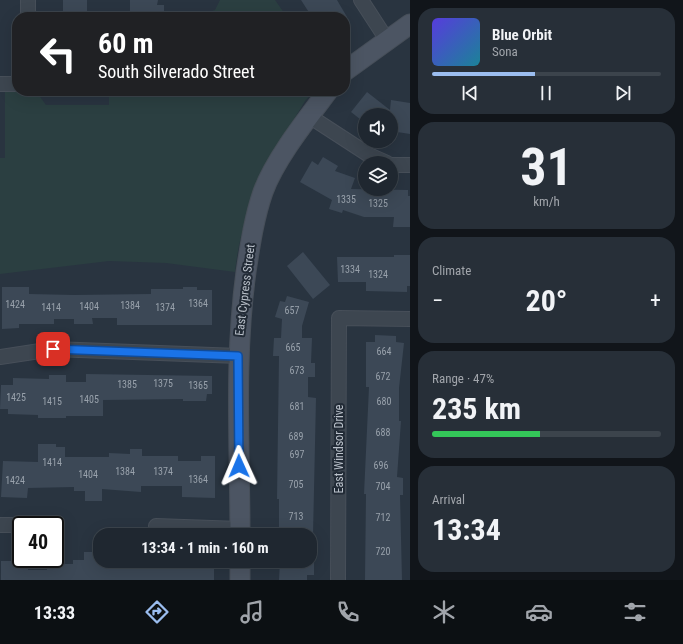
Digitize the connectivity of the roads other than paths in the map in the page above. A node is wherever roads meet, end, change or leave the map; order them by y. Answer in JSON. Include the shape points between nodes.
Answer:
{"nodes":[{"id":1,"x":28,"y":0,"type":"edge"},
{"id":2,"x":361,"y":0,"type":"edge"},
{"id":3,"x":28,"y":12,"type":"edge"},
{"id":4,"x":410,"y":24,"type":"edge"},
{"id":5,"x":387,"y":40,"type":"junction"},
{"id":6,"x":350,"y":67,"type":"edge"},
{"id":7,"x":0,"y":84,"type":"edge"},
{"id":8,"x":12,"y":84,"type":"edge"},
{"id":9,"x":324,"y":96,"type":"edge"},
{"id":10,"x":309,"y":116,"type":"junction"},
{"id":11,"x":371,"y":156,"type":"edge"},
{"id":12,"x":398,"y":164,"type":"edge"},
{"id":13,"x":410,"y":165,"type":"edge"},
{"id":14,"x":410,"y":319,"type":"edge"},
{"id":15,"x":238,"y":356,"type":"junction"},
{"id":16,"x":0,"y":357,"type":"edge"},
{"id":17,"x":0,"y":525,"type":"edge"},
{"id":18,"x":12,"y":525,"type":"edge"},
{"id":19,"x":156,"y":526,"type":"dead end"},
{"id":20,"x":184,"y":528,"type":"edge"},
{"id":21,"x":240,"y":528,"type":"edge"},
{"id":22,"x":240,"y":568,"type":"edge"},
{"id":23,"x":240,"y":580,"type":"edge"},
{"id":24,"x":338,"y":580,"type":"edge"}],
"edges":[{"from":1,"to":3,"type":"street"},
{"from":2,"to":5,"type":"street"},
{"from":4,"to":5,"type":"street"},
{"from":5,"to":6,"type":"street"},
{"from":7,"to":8,"type":"street"},
{"from":9,"to":10,"type":"street","name":"East Cypress Street"},
{"from":10,"to":11,"type":"street"},
{"from":10,"to":15,"type":"street","name":"East Cypress Street","via":[[283,154],[263,192],[251,241],[242,301]]},
{"from":12,"to":13,"type":"street"},
{"from":14,"to":24,"type":"street","name":"East Windsor Drive","via":[[340,318]]},
{"from":15,"to":16,"type":"street","via":[[53,349]]},
{"from":15,"to":21,"type":"street","name":"East Cypress Street"},
{"from":17,"to":18,"type":"street"},
{"from":19,"to":20,"type":"street"},
{"from":22,"to":23,"type":"street"}]}
